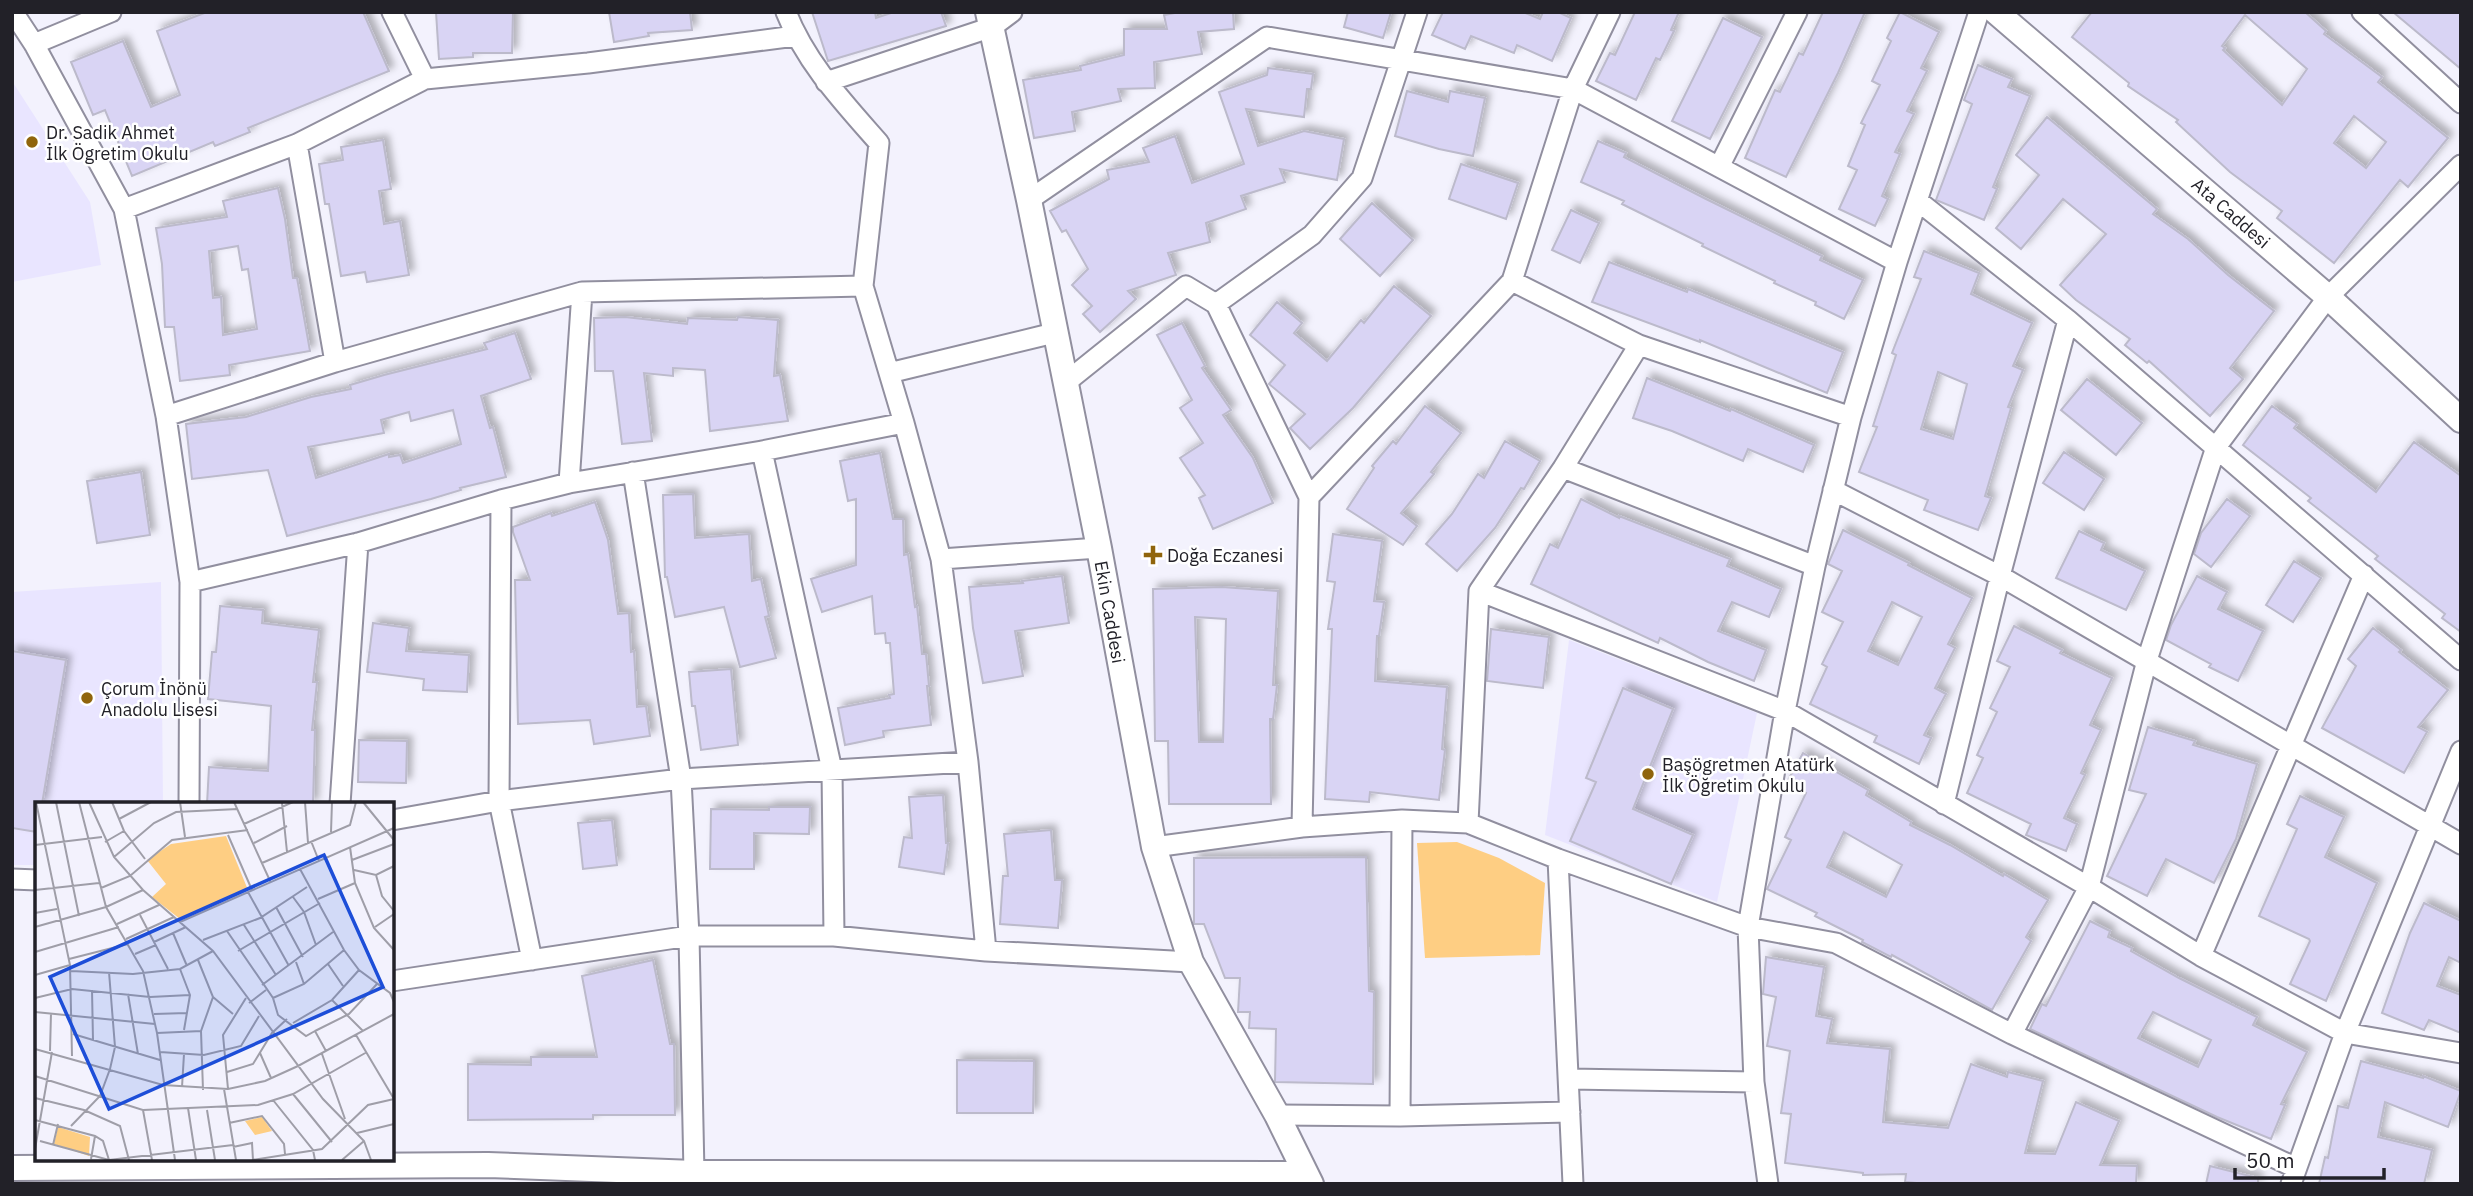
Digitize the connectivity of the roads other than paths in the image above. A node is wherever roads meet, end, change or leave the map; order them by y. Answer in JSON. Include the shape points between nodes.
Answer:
{"nodes":[{"id":1,"x":13,"y":12,"type":"edge"},
{"id":2,"x":111,"y":12,"type":"edge"},
{"id":3,"x":392,"y":12,"type":"edge"},
{"id":4,"x":786,"y":12,"type":"edge"},
{"id":5,"x":1012,"y":12,"type":"edge"},
{"id":6,"x":1417,"y":12,"type":"edge"},
{"id":7,"x":1610,"y":12,"type":"edge"},
{"id":8,"x":1797,"y":12,"type":"edge"},
{"id":9,"x":1979,"y":12,"type":"edge"},
{"id":10,"x":1996,"y":12,"type":"edge"},
{"id":11,"x":2362,"y":12,"type":"edge"},
{"id":12,"x":990,"y":20,"type":"edge"},
{"id":13,"x":795,"y":36,"type":"junction"},
{"id":14,"x":34,"y":44,"type":"junction"},
{"id":15,"x":1400,"y":60,"type":"junction"},
{"id":16,"x":425,"y":79,"type":"junction"},
{"id":17,"x":826,"y":82,"type":"junction"},
{"id":18,"x":1573,"y":89,"type":"junction"},
{"id":19,"x":2461,"y":103,"type":"edge"},
{"id":20,"x":297,"y":144,"type":"junction"},
{"id":21,"x":2461,"y":165,"type":"edge"},
{"id":22,"x":1719,"y":167,"type":"junction"},
{"id":23,"x":1029,"y":200,"type":"junction"},
{"id":24,"x":1918,"y":201,"type":"junction"},
{"id":25,"x":124,"y":209,"type":"junction"},
{"id":26,"x":1897,"y":262,"type":"junction"},
{"id":27,"x":1512,"y":281,"type":"junction"},
{"id":28,"x":863,"y":286,"type":"junction"},
{"id":29,"x":582,"y":292,"type":"junction"},
{"id":30,"x":2328,"y":297,"type":"junction"},
{"id":31,"x":1216,"y":304,"type":"junction"},
{"id":32,"x":2068,"y":320,"type":"junction"},
{"id":33,"x":1054,"y":333,"type":"junction"},
{"id":34,"x":1639,"y":345,"type":"junction"},
{"id":35,"x":335,"y":362,"type":"junction"},
{"id":36,"x":889,"y":373,"type":"junction"},
{"id":37,"x":1065,"y":383,"type":"junction"},
{"id":38,"x":166,"y":416,"type":"junction"},
{"id":39,"x":1851,"y":417,"type":"junction"},
{"id":40,"x":2461,"y":420,"type":"edge"},
{"id":41,"x":904,"y":423,"type":"junction"},
{"id":42,"x":2216,"y":447,"type":"junction"},
{"id":43,"x":762,"y":451,"type":"junction"},
{"id":44,"x":1563,"y":468,"type":"junction"},
{"id":45,"x":633,"y":472,"type":"junction"},
{"id":46,"x":569,"y":483,"type":"junction"},
{"id":47,"x":1833,"y":490,"type":"junction"},
{"id":48,"x":1309,"y":498,"type":"junction"},
{"id":49,"x":501,"y":500,"type":"junction"},
{"id":50,"x":358,"y":543,"type":"junction"},
{"id":51,"x":1098,"y":548,"type":"junction"},
{"id":52,"x":940,"y":559,"type":"junction"},
{"id":53,"x":1815,"y":566,"type":"junction"},
{"id":54,"x":2364,"y":575,"type":"junction"},
{"id":55,"x":2000,"y":576,"type":"junction"},
{"id":56,"x":190,"y":582,"type":"junction"},
{"id":57,"x":1479,"y":591,"type":"junction"},
{"id":58,"x":2147,"y":660,"type":"junction"},
{"id":59,"x":2461,"y":660,"type":"edge"},
{"id":60,"x":1785,"y":711,"type":"junction"},
{"id":61,"x":2291,"y":747,"type":"junction"},
{"id":62,"x":2461,"y":751,"type":"edge"},
{"id":63,"x":968,"y":762,"type":"junction"},
{"id":64,"x":832,"y":770,"type":"junction"},
{"id":65,"x":681,"y":779,"type":"junction"},
{"id":66,"x":499,"y":801,"type":"junction"},
{"id":67,"x":189,"y":802,"type":"edge"},
{"id":68,"x":340,"y":802,"type":"edge"},
{"id":69,"x":1944,"y":804,"type":"junction"},
{"id":70,"x":394,"y":820,"type":"edge"},
{"id":71,"x":1402,"y":820,"type":"junction"},
{"id":72,"x":1468,"y":823,"type":"junction"},
{"id":73,"x":2430,"y":825,"type":"junction"},
{"id":74,"x":1302,"y":827,"type":"junction"},
{"id":75,"x":2461,"y":844,"type":"edge"},
{"id":76,"x":1154,"y":847,"type":"junction"},
{"id":77,"x":1558,"y":859,"type":"junction"},
{"id":78,"x":12,"y":879,"type":"edge"},
{"id":79,"x":35,"y":880,"type":"edge"},
{"id":80,"x":2089,"y":887,"type":"junction"},
{"id":81,"x":1748,"y":927,"type":"junction"},
{"id":82,"x":689,"y":936,"type":"junction"},
{"id":83,"x":834,"y":936,"type":"junction"},
{"id":84,"x":986,"y":951,"type":"junction"},
{"id":85,"x":2201,"y":956,"type":"junction"},
{"id":86,"x":532,"y":960,"type":"junction"},
{"id":87,"x":1191,"y":962,"type":"junction"},
{"id":88,"x":394,"y":981,"type":"edge"},
{"id":89,"x":2345,"y":1033,"type":"junction"},
{"id":90,"x":2011,"y":1034,"type":"junction"},
{"id":91,"x":2461,"y":1054,"type":"edge"},
{"id":92,"x":1569,"y":1079,"type":"junction"},
{"id":93,"x":1754,"y":1082,"type":"junction"},
{"id":94,"x":1570,"y":1112,"type":"junction"},
{"id":95,"x":1276,"y":1115,"type":"junction"},
{"id":96,"x":1400,"y":1116,"type":"junction"},
{"id":97,"x":226,"y":1163,"type":"edge"},
{"id":98,"x":12,"y":1168,"type":"edge"},
{"id":99,"x":694,"y":1173,"type":"junction"},
{"id":100,"x":488,"y":1174,"type":"edge"},
{"id":101,"x":51,"y":1176,"type":"edge"},
{"id":102,"x":2293,"y":1176,"type":"edge"},
{"id":103,"x":654,"y":1178,"type":"edge"},
{"id":104,"x":1308,"y":1179,"type":"edge"},
{"id":105,"x":1573,"y":1184,"type":"edge"},
{"id":106,"x":1768,"y":1184,"type":"edge"}],
"edges":[{"from":1,"to":14,"type":"street"},
{"from":2,"to":14,"type":"street"},
{"from":3,"to":16,"type":"street"},
{"from":4,"to":13,"type":"street"},
{"from":5,"to":12,"type":"street"},
{"from":6,"to":15,"type":"street"},
{"from":7,"to":18,"type":"street"},
{"from":8,"to":22,"type":"street"},
{"from":9,"to":24,"type":"street"},
{"from":10,"to":30,"type":"street","name":"Ata Caddesi"},
{"from":11,"to":19,"type":"street"},
{"from":12,"to":17,"type":"street"},
{"from":12,"to":23,"type":"street","name":"Ekin Caddesi"},
{"from":13,"to":16,"type":"street"},
{"from":13,"to":17,"type":"street"},
{"from":14,"to":25,"type":"street"},
{"from":15,"to":18,"type":"street"},
{"from":15,"to":23,"type":"street","via":[[1267,37]]},
{"from":15,"to":31,"type":"street","via":[[1362,178],[1312,235]]},
{"from":16,"to":20,"type":"street"},
{"from":17,"to":28,"type":"street","via":[[879,143]]},
{"from":18,"to":22,"type":"street"},
{"from":18,"to":27,"type":"street"},
{"from":20,"to":25,"type":"street"},
{"from":20,"to":35,"type":"street"},
{"from":21,"to":30,"type":"street"},
{"from":22,"to":26,"type":"street"},
{"from":23,"to":33,"type":"street","name":"Ekin Caddesi"},
{"from":24,"to":26,"type":"street"},
{"from":24,"to":32,"type":"street"},
{"from":25,"to":38,"type":"street"},
{"from":26,"to":39,"type":"street"},
{"from":27,"to":34,"type":"street"},
{"from":27,"to":48,"type":"street"},
{"from":28,"to":29,"type":"street"},
{"from":28,"to":36,"type":"street"},
{"from":29,"to":35,"type":"street"},
{"from":29,"to":46,"type":"street"},
{"from":30,"to":40,"type":"street","name":"Ata Caddesi"},
{"from":30,"to":42,"type":"street"},
{"from":31,"to":37,"type":"street","via":[[1186,286]]},
{"from":31,"to":48,"type":"street"},
{"from":32,"to":42,"type":"street"},
{"from":32,"to":55,"type":"street"},
{"from":33,"to":36,"type":"street"},
{"from":33,"to":37,"type":"street","name":"Ekin Caddesi"},
{"from":34,"to":39,"type":"street"},
{"from":34,"to":44,"type":"street"},
{"from":35,"to":38,"type":"street"},
{"from":36,"to":41,"type":"street"},
{"from":37,"to":51,"type":"street","name":"Ekin Caddesi"},
{"from":38,"to":56,"type":"street"},
{"from":39,"to":47,"type":"street"},
{"from":41,"to":43,"type":"street"},
{"from":41,"to":52,"type":"street"},
{"from":42,"to":54,"type":"street"},
{"from":42,"to":58,"type":"street"},
{"from":43,"to":45,"type":"street"},
{"from":43,"to":64,"type":"street"},
{"from":44,"to":53,"type":"street"},
{"from":44,"to":57,"type":"street"},
{"from":45,"to":46,"type":"street"},
{"from":45,"to":65,"type":"street"},
{"from":46,"to":49,"type":"street"},
{"from":47,"to":53,"type":"street"},
{"from":47,"to":55,"type":"street"},
{"from":48,"to":74,"type":"street"},
{"from":49,"to":50,"type":"street"},
{"from":49,"to":66,"type":"street"},
{"from":50,"to":56,"type":"street"},
{"from":50,"to":68,"type":"street"},
{"from":51,"to":52,"type":"street"},
{"from":51,"to":76,"type":"street","name":"Ekin Caddesi"},
{"from":52,"to":63,"type":"street"},
{"from":53,"to":60,"type":"street"},
{"from":54,"to":59,"type":"street"},
{"from":54,"to":61,"type":"street"},
{"from":55,"to":58,"type":"street"},
{"from":55,"to":69,"type":"street"},
{"from":56,"to":67,"type":"street"},
{"from":57,"to":60,"type":"street"},
{"from":57,"to":72,"type":"street"},
{"from":58,"to":61,"type":"street"},
{"from":58,"to":80,"type":"street"},
{"from":60,"to":69,"type":"street"},
{"from":60,"to":81,"type":"street"},
{"from":61,"to":73,"type":"street"},
{"from":61,"to":85,"type":"street"},
{"from":62,"to":73,"type":"street"},
{"from":63,"to":64,"type":"street"},
{"from":63,"to":84,"type":"street"},
{"from":64,"to":65,"type":"street"},
{"from":64,"to":83,"type":"street"},
{"from":65,"to":66,"type":"street"},
{"from":65,"to":82,"type":"street"},
{"from":66,"to":70,"type":"street"},
{"from":66,"to":86,"type":"street"},
{"from":69,"to":80,"type":"street"},
{"from":71,"to":72,"type":"street"},
{"from":71,"to":74,"type":"street"},
{"from":71,"to":96,"type":"street"},
{"from":72,"to":77,"type":"street"},
{"from":73,"to":75,"type":"street"},
{"from":73,"to":89,"type":"street"},
{"from":74,"to":76,"type":"street"},
{"from":76,"to":87,"type":"street","name":"Ekin Caddesi"},
{"from":77,"to":81,"type":"street"},
{"from":77,"to":92,"type":"street"},
{"from":78,"to":79,"type":"street"},
{"from":80,"to":85,"type":"street"},
{"from":80,"to":90,"type":"street"},
{"from":81,"to":90,"type":"street","via":[[1836,943]]},
{"from":81,"to":93,"type":"street"},
{"from":82,"to":83,"type":"street"},
{"from":82,"to":86,"type":"street"},
{"from":82,"to":99,"type":"street"},
{"from":83,"to":84,"type":"street"},
{"from":84,"to":87,"type":"street"},
{"from":85,"to":89,"type":"street"},
{"from":86,"to":88,"type":"street"},
{"from":87,"to":95,"type":"street","name":"Ekin Caddesi"},
{"from":89,"to":91,"type":"street"},
{"from":89,"to":102,"type":"street"},
{"from":90,"to":102,"type":"street"},
{"from":92,"to":93,"type":"street"},
{"from":92,"to":94,"type":"street"},
{"from":93,"to":106,"type":"street"},
{"from":94,"to":96,"type":"street"},
{"from":94,"to":105,"type":"street"},
{"from":95,"to":96,"type":"street"},
{"from":95,"to":104,"type":"street","name":"Ekin Caddesi"},
{"from":97,"to":100,"type":"street"},
{"from":97,"to":101,"type":"street"},
{"from":98,"to":101,"type":"street"},
{"from":99,"to":103,"type":"street"},
{"from":99,"to":104,"type":"street"},
{"from":100,"to":103,"type":"street"}]}
